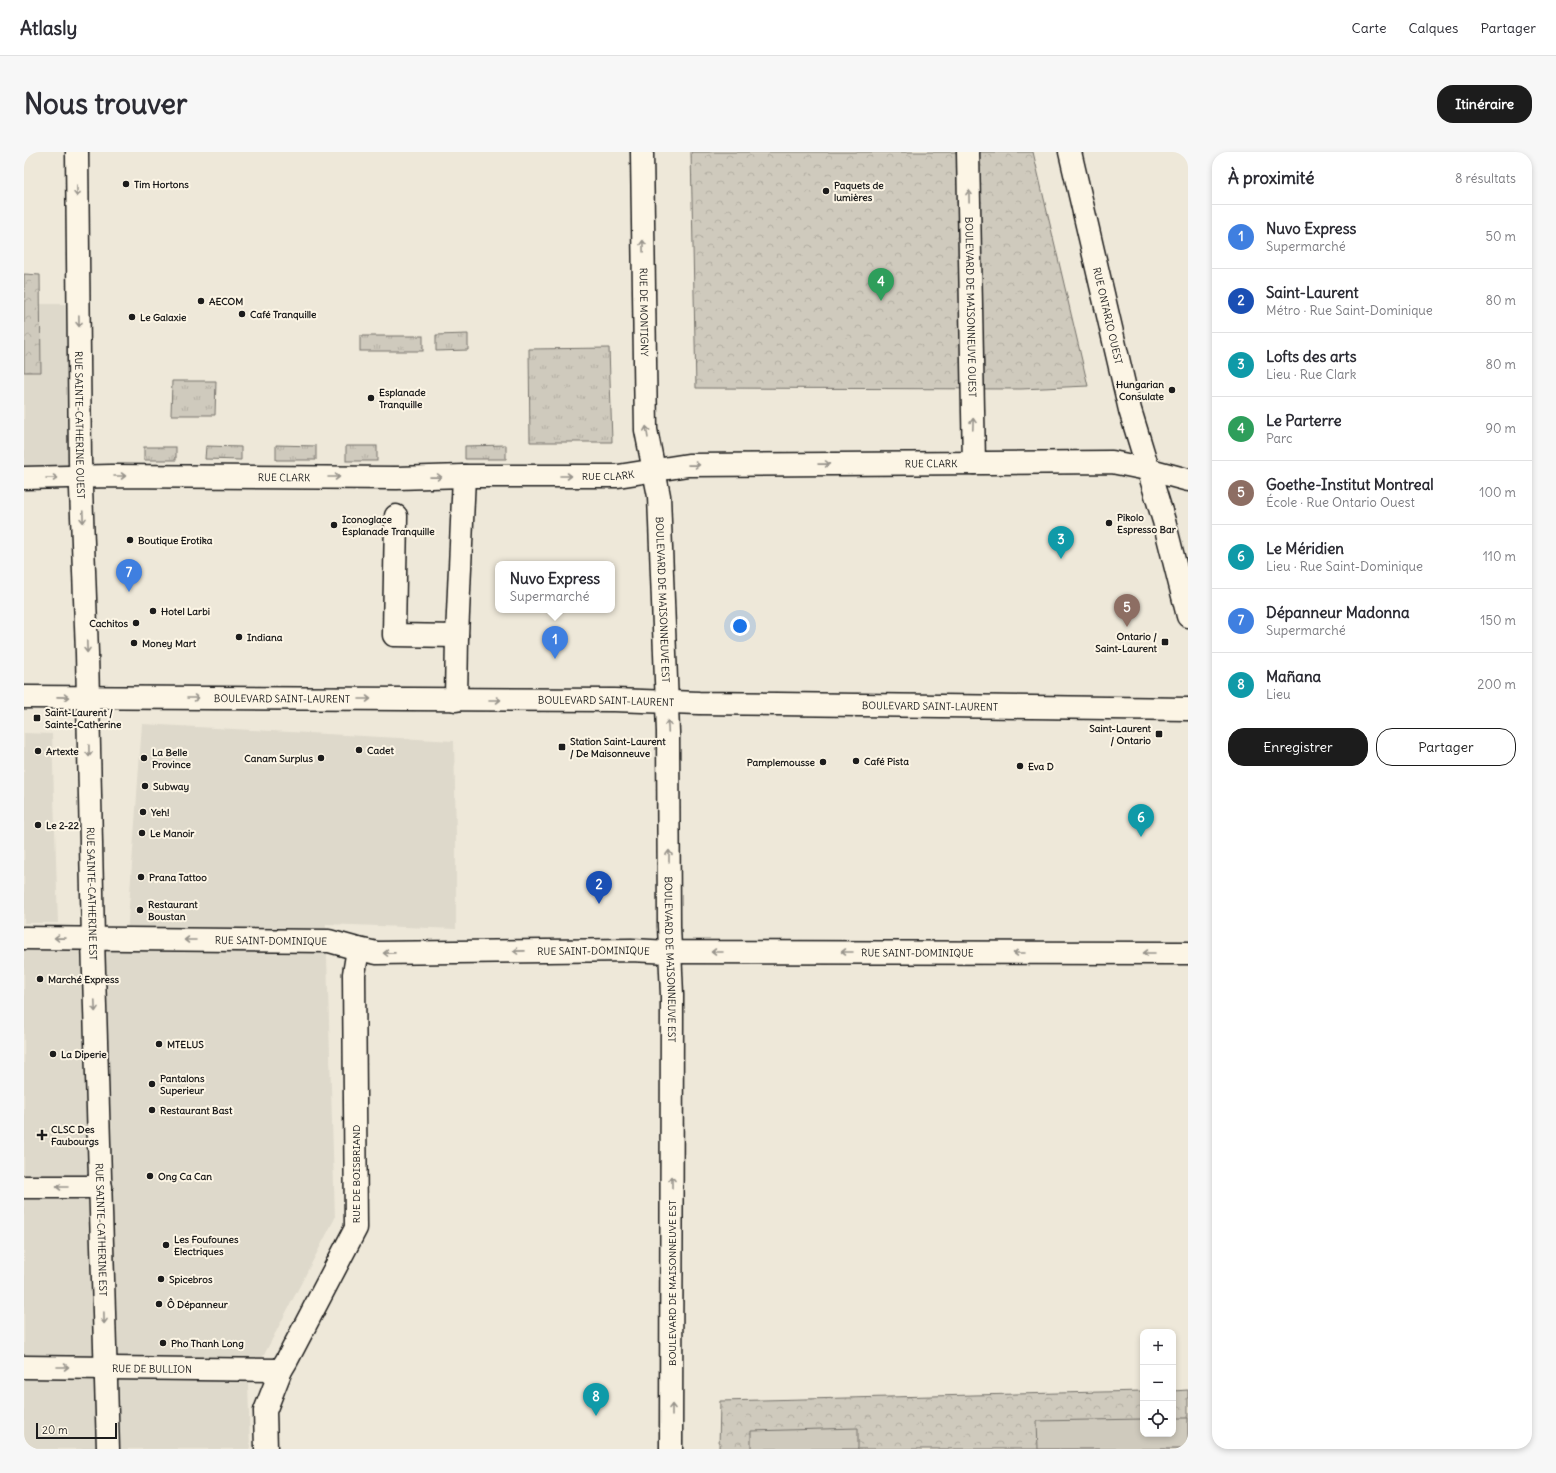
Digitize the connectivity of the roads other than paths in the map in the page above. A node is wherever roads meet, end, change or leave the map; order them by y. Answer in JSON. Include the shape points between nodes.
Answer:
{"nodes":[{"id":1,"x":77,"y":152,"type":"edge"},
{"id":2,"x":642,"y":152,"type":"edge"},
{"id":3,"x":968,"y":152,"type":"edge"},
{"id":4,"x":1070,"y":152,"type":"edge"},
{"id":5,"x":974,"y":463,"type":"junction"},
{"id":6,"x":1147,"y":469,"type":"junction"},
{"id":7,"x":655,"y":470,"type":"junction"},
{"id":8,"x":464,"y":476,"type":"junction"},
{"id":9,"x":24,"y":478,"type":"edge"},
{"id":10,"x":81,"y":478,"type":"junction"},
{"id":11,"x":1188,"y":480,"type":"edge"},
{"id":12,"x":396,"y":516,"type":"dead end"},
{"id":13,"x":1188,"y":616,"type":"edge"},
{"id":14,"x":457,"y":636,"type":"junction"},
{"id":15,"x":24,"y":697,"type":"edge"},
{"id":16,"x":88,"y":698,"type":"junction"},
{"id":17,"x":456,"y":700,"type":"junction"},
{"id":18,"x":666,"y":702,"type":"junction"},
{"id":19,"x":1188,"y":708,"type":"edge"},
{"id":20,"x":24,"y":938,"type":"edge"},
{"id":21,"x":93,"y":939,"type":"junction"},
{"id":22,"x":358,"y":949,"type":"junction"},
{"id":23,"x":670,"y":952,"type":"junction"},
{"id":24,"x":1188,"y":953,"type":"edge"},
{"id":25,"x":24,"y":1187,"type":"edge"},
{"id":26,"x":101,"y":1187,"type":"junction"},
{"id":27,"x":24,"y":1367,"type":"edge"},
{"id":28,"x":105,"y":1368,"type":"junction"},
{"id":29,"x":280,"y":1370,"type":"junction"},
{"id":30,"x":108,"y":1449,"type":"edge"},
{"id":31,"x":266,"y":1449,"type":"edge"},
{"id":32,"x":672,"y":1449,"type":"edge"}],
"edges":[{"from":1,"to":10,"type":"street","name":"RUE SAINTE-CATHERINE OUEST","one_way":true},
{"from":7,"to":2,"type":"street","name":"RUE DE MONTIGNY","one_way":true,"via":[[646,430]]},
{"from":5,"to":3,"type":"street","name":"BOULEVARD DE MAISONNEUVE OUEST","one_way":true},
{"from":4,"to":6,"type":"street","name":"RUE ONTARIO OUEST","via":[[1130,410]]},
{"from":5,"to":6,"type":"street","name":"RUE CLARK","via":[[1112,462]]},
{"from":7,"to":5,"type":"street","name":"RUE CLARK","one_way":true,"via":[[688,466]]},
{"from":6,"to":11,"type":"street","name":"RUE CLARK"},
{"from":6,"to":13,"type":"street","name":"RUE ONTARIO OUEST","via":[[1164,521]]},
{"from":8,"to":7,"type":"street","name":"RUE CLARK","one_way":true,"via":[[618,476]]},
{"from":7,"to":18,"type":"street","name":"BOULEVARD DE MAISONNEUVE EST","via":[[659,496]]},
{"from":10,"to":8,"type":"street","name":"RUE CLARK","one_way":true},
{"from":8,"to":14,"type":"street"},
{"from":9,"to":10,"type":"street","name":"RUE CLARK","one_way":true},
{"from":10,"to":16,"type":"street","name":"RUE SAINTE-CATHERINE OUEST","one_way":true},
{"from":12,"to":14,"type":"street","via":[[394,635]]},
{"from":14,"to":17,"type":"street"},
{"from":15,"to":16,"type":"street","name":"BOULEVARD SAINT-LAURENT","one_way":true},
{"from":16,"to":17,"type":"street","name":"BOULEVARD SAINT-LAURENT","one_way":true},
{"from":16,"to":21,"type":"street","name":"RUE SAINTE-CATHERINE EST","one_way":true},
{"from":17,"to":18,"type":"street","name":"BOULEVARD SAINT-LAURENT","one_way":true},
{"from":18,"to":19,"type":"street","name":"BOULEVARD SAINT-LAURENT"},
{"from":23,"to":18,"type":"street","name":"BOULEVARD DE MAISONNEUVE EST","one_way":true},
{"from":21,"to":20,"type":"street","name":"RUE SAINT-DOMINIQUE","one_way":true},
{"from":22,"to":21,"type":"street","name":"RUE SAINT-DOMINIQUE","one_way":true,"via":[[329,941]]},
{"from":21,"to":26,"type":"street","name":"RUE SAINTE-CATHERINE EST","one_way":true},
{"from":23,"to":22,"type":"street","name":"RUE SAINT-DOMINIQUE","one_way":true,"via":[[630,950],[377,953]]},
{"from":22,"to":29,"type":"street","name":"RUE DE BOISBRIAND","via":[[354,974],[356,1228]]},
{"from":24,"to":23,"type":"street","name":"RUE SAINT-DOMINIQUE","one_way":true},
{"from":32,"to":23,"type":"street","name":"BOULEVARD DE MAISONNEUVE EST","one_way":true},
{"from":26,"to":25,"type":"street","one_way":true},
{"from":26,"to":28,"type":"street","name":"RUE SAINTE-CATHERINE EST","one_way":true},
{"from":27,"to":28,"type":"street","name":"RUE DE BULLION","one_way":true},
{"from":28,"to":29,"type":"street","name":"RUE DE BULLION"},
{"from":28,"to":30,"type":"street","name":"RUE SAINTE-CATHERINE EST"},
{"from":29,"to":31,"type":"street","name":"RUE DE BOISBRIAND","via":[[265,1411]]}]}
